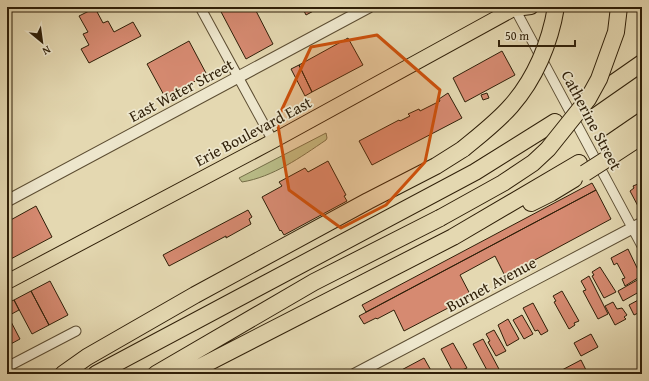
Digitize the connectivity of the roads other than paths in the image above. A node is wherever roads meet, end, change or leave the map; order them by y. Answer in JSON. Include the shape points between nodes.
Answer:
{"nodes":[{"id":1,"x":200,"y":7,"type":"edge"},
{"id":2,"x":369,"y":7,"type":"edge"},
{"id":3,"x":531,"y":7,"type":"edge"},
{"id":4,"x":556,"y":7,"type":"edge"},
{"id":5,"x":619,"y":7,"type":"edge"},
{"id":6,"x":515,"y":8,"type":"edge"},
{"id":7,"x":642,"y":63,"type":"edge"},
{"id":8,"x":238,"y":78,"type":"junction"},
{"id":9,"x":642,"y":121,"type":"edge"},
{"id":10,"x":642,"y":136,"type":"edge"},
{"id":11,"x":273,"y":140,"type":"junction"},
{"id":12,"x":610,"y":150,"type":"junction"},
{"id":13,"x":7,"y":201,"type":"edge"},
{"id":14,"x":637,"y":225,"type":"edge"},
{"id":15,"x":642,"y":246,"type":"edge"},
{"id":16,"x":7,"y":282,"type":"edge"},
{"id":17,"x":76,"y":331,"type":"dead end"},
{"id":18,"x":7,"y":367,"type":"edge"},
{"id":19,"x":64,"y":374,"type":"edge"},
{"id":20,"x":96,"y":374,"type":"edge"},
{"id":21,"x":156,"y":374,"type":"edge"},
{"id":22,"x":186,"y":374,"type":"edge"},
{"id":23,"x":355,"y":374,"type":"edge"}],
"edges":[{"from":1,"to":8,"type":"street"},
{"from":2,"to":8,"type":"street","name":"East Water Street"},
{"from":3,"to":6,"type":"main road","name":"Erie Boulevard East"},
{"from":4,"to":19,"type":"highway","bridge":true,"via":[[548,39],[526,87],[496,122],[463,149],[436,166],[195,295],[86,357]]},
{"from":5,"to":21,"type":"highway","bridge":true,"via":[[616,32],[599,79],[588,99],[548,149],[533,163],[504,183],[314,282]]},
{"from":6,"to":11,"type":"main road","name":"Erie Boulevard East"},
{"from":6,"to":14,"type":"street","name":"Catherine Street"},
{"from":7,"to":20,"type":"highway","bridge":true,"via":[[586,102],[475,172]]},
{"from":8,"to":11,"type":"street"},
{"from":8,"to":13,"type":"street","name":"East Water Street"},
{"from":9,"to":12,"type":"highway"},
{"from":10,"to":12,"type":"highway"},
{"from":11,"to":16,"type":"main road","name":"Erie Boulevard East"},
{"from":12,"to":22,"type":"highway","via":[[582,168],[453,237]]},
{"from":14,"to":15,"type":"street","name":"Catherine Street"},
{"from":14,"to":23,"type":"street","name":"Burnet Avenue"},
{"from":17,"to":18,"type":"street"}]}
